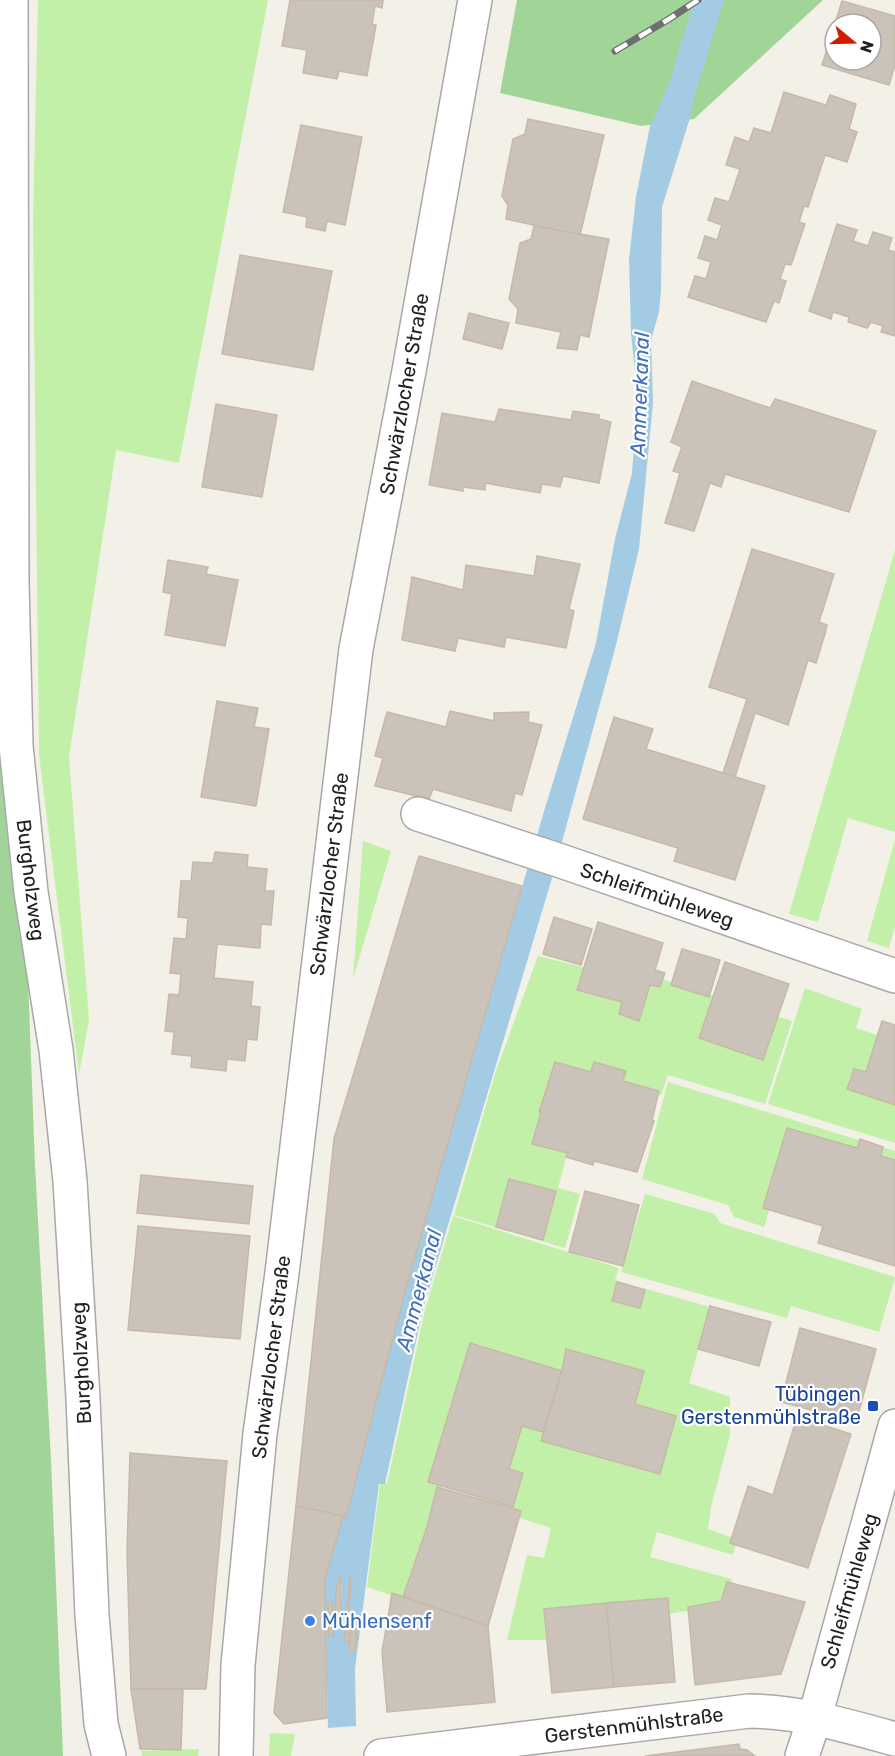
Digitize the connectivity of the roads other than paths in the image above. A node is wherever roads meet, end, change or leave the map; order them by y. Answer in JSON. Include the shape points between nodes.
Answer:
{"nodes":[{"id":1,"x":11,"y":0,"type":"edge"},
{"id":2,"x":475,"y":0,"type":"edge"},
{"id":3,"x":418,"y":814,"type":"dead end"},
{"id":4,"x":895,"y":976,"type":"edge"},
{"id":5,"x":895,"y":1426,"type":"edge"},
{"id":6,"x":815,"y":1717,"type":"junction"},
{"id":7,"x":895,"y":1739,"type":"edge"},
{"id":8,"x":109,"y":1756,"type":"edge"},
{"id":9,"x":236,"y":1756,"type":"edge"},
{"id":10,"x":381,"y":1756,"type":"edge"},
{"id":11,"x":802,"y":1756,"type":"edge"}],
"edges":[{"from":1,"to":8,"type":"street","name":"Burgholzweg","via":[[16,746],[31,892],[56,1050],[70,1180],[92,1615],[101,1724]]},
{"from":2,"to":9,"type":"street","name":"Schwärzlocher Straße","via":[[356,649],[260,1434],[238,1665]]},
{"from":3,"to":4,"type":"street","name":"Schleifmühleweg"},
{"from":5,"to":6,"type":"street","name":"Schleifmühleweg"},
{"from":6,"to":7,"type":"street","name":"Gerstenmühlstraße"},
{"from":6,"to":10,"type":"street","name":"Gerstenmühlstraße","via":[[749,1711]]},
{"from":6,"to":11,"type":"street","name":"Schleifmühleweg"}]}
